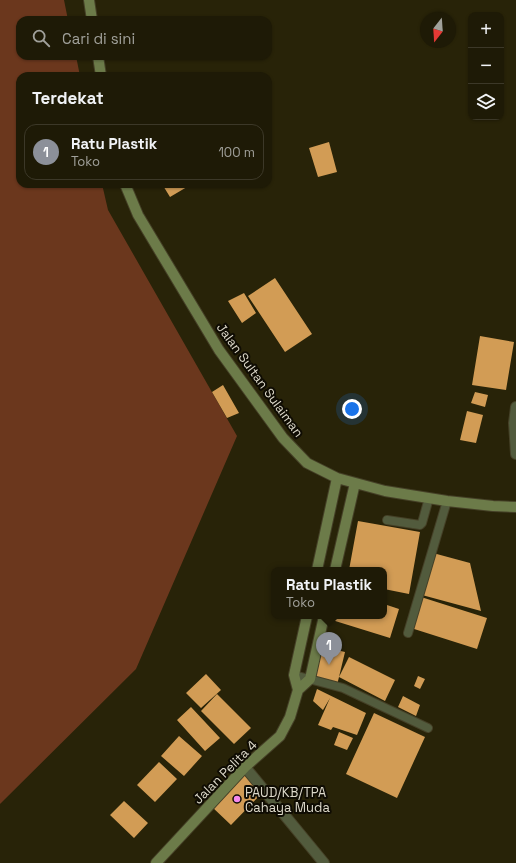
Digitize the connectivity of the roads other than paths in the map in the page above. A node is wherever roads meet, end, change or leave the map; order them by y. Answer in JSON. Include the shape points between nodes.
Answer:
{"nodes":[{"id":1,"x":89,"y":0,"type":"edge"},
{"id":2,"x":91,"y":16,"type":"edge"},
{"id":3,"x":99,"y":60,"type":"edge"},
{"id":4,"x":100,"y":72,"type":"edge"},
{"id":5,"x":127,"y":188,"type":"edge"},
{"id":6,"x":516,"y":407,"type":"edge"},
{"id":7,"x":516,"y":454,"type":"edge"},
{"id":8,"x":337,"y":478,"type":"junction"},
{"id":9,"x":355,"y":483,"type":"junction"},
{"id":10,"x":429,"y":498,"type":"junction"},
{"id":11,"x":447,"y":501,"type":"junction"},
{"id":12,"x":516,"y":507,"type":"edge"},
{"id":13,"x":387,"y":520,"type":"dead end"},
{"id":14,"x":318,"y":567,"type":"edge"},
{"id":15,"x":336,"y":567,"type":"edge"},
{"id":16,"x":306,"y":619,"type":"edge"},
{"id":17,"x":323,"y":619,"type":"edge"},
{"id":18,"x":408,"y":633,"type":"dead end"},
{"id":19,"x":294,"y":675,"type":"junction"},
{"id":20,"x":310,"y":679,"type":"junction"},
{"id":21,"x":298,"y":690,"type":"junction"},
{"id":22,"x":428,"y":728,"type":"dead end"},
{"id":23,"x":245,"y":767,"type":"junction"},
{"id":24,"x":156,"y":863,"type":"edge"},
{"id":25,"x":324,"y":863,"type":"edge"}],
"edges":[{"from":1,"to":2,"type":"main road"},
{"from":3,"to":4,"type":"main road"},
{"from":5,"to":8,"type":"main road","name":"Jalan Sultan Sulaiman","via":[[138,215],[220,350],[283,438],[307,463]]},
{"from":6,"to":7,"type":"street"},
{"from":8,"to":9,"type":"main road","name":"Jalan Sultan Sulaiman"},
{"from":8,"to":14,"type":"main road"},
{"from":9,"to":10,"type":"main road","name":"Jalan Sultan Sulaiman"},
{"from":9,"to":15,"type":"main road"},
{"from":10,"to":11,"type":"main road","name":"Jalan Sultan Sulaiman"},
{"from":10,"to":13,"type":"lane","via":[[420,525]]},
{"from":11,"to":12,"type":"main road","name":"Jalan Sultan Sulaiman"},
{"from":11,"to":18,"type":"lane"},
{"from":16,"to":19,"type":"main road"},
{"from":17,"to":20,"type":"main road"},
{"from":19,"to":20,"type":"lane"},
{"from":19,"to":21,"type":"main road"},
{"from":20,"to":21,"type":"main road"},
{"from":20,"to":22,"type":"lane","via":[[343,688]]},
{"from":21,"to":23,"type":"main road","name":"Jalan Pelita 4","via":[[290,716],[280,736]]},
{"from":23,"to":24,"type":"main road","name":"Jalan Pelita 4"},
{"from":23,"to":25,"type":"street"}]}
